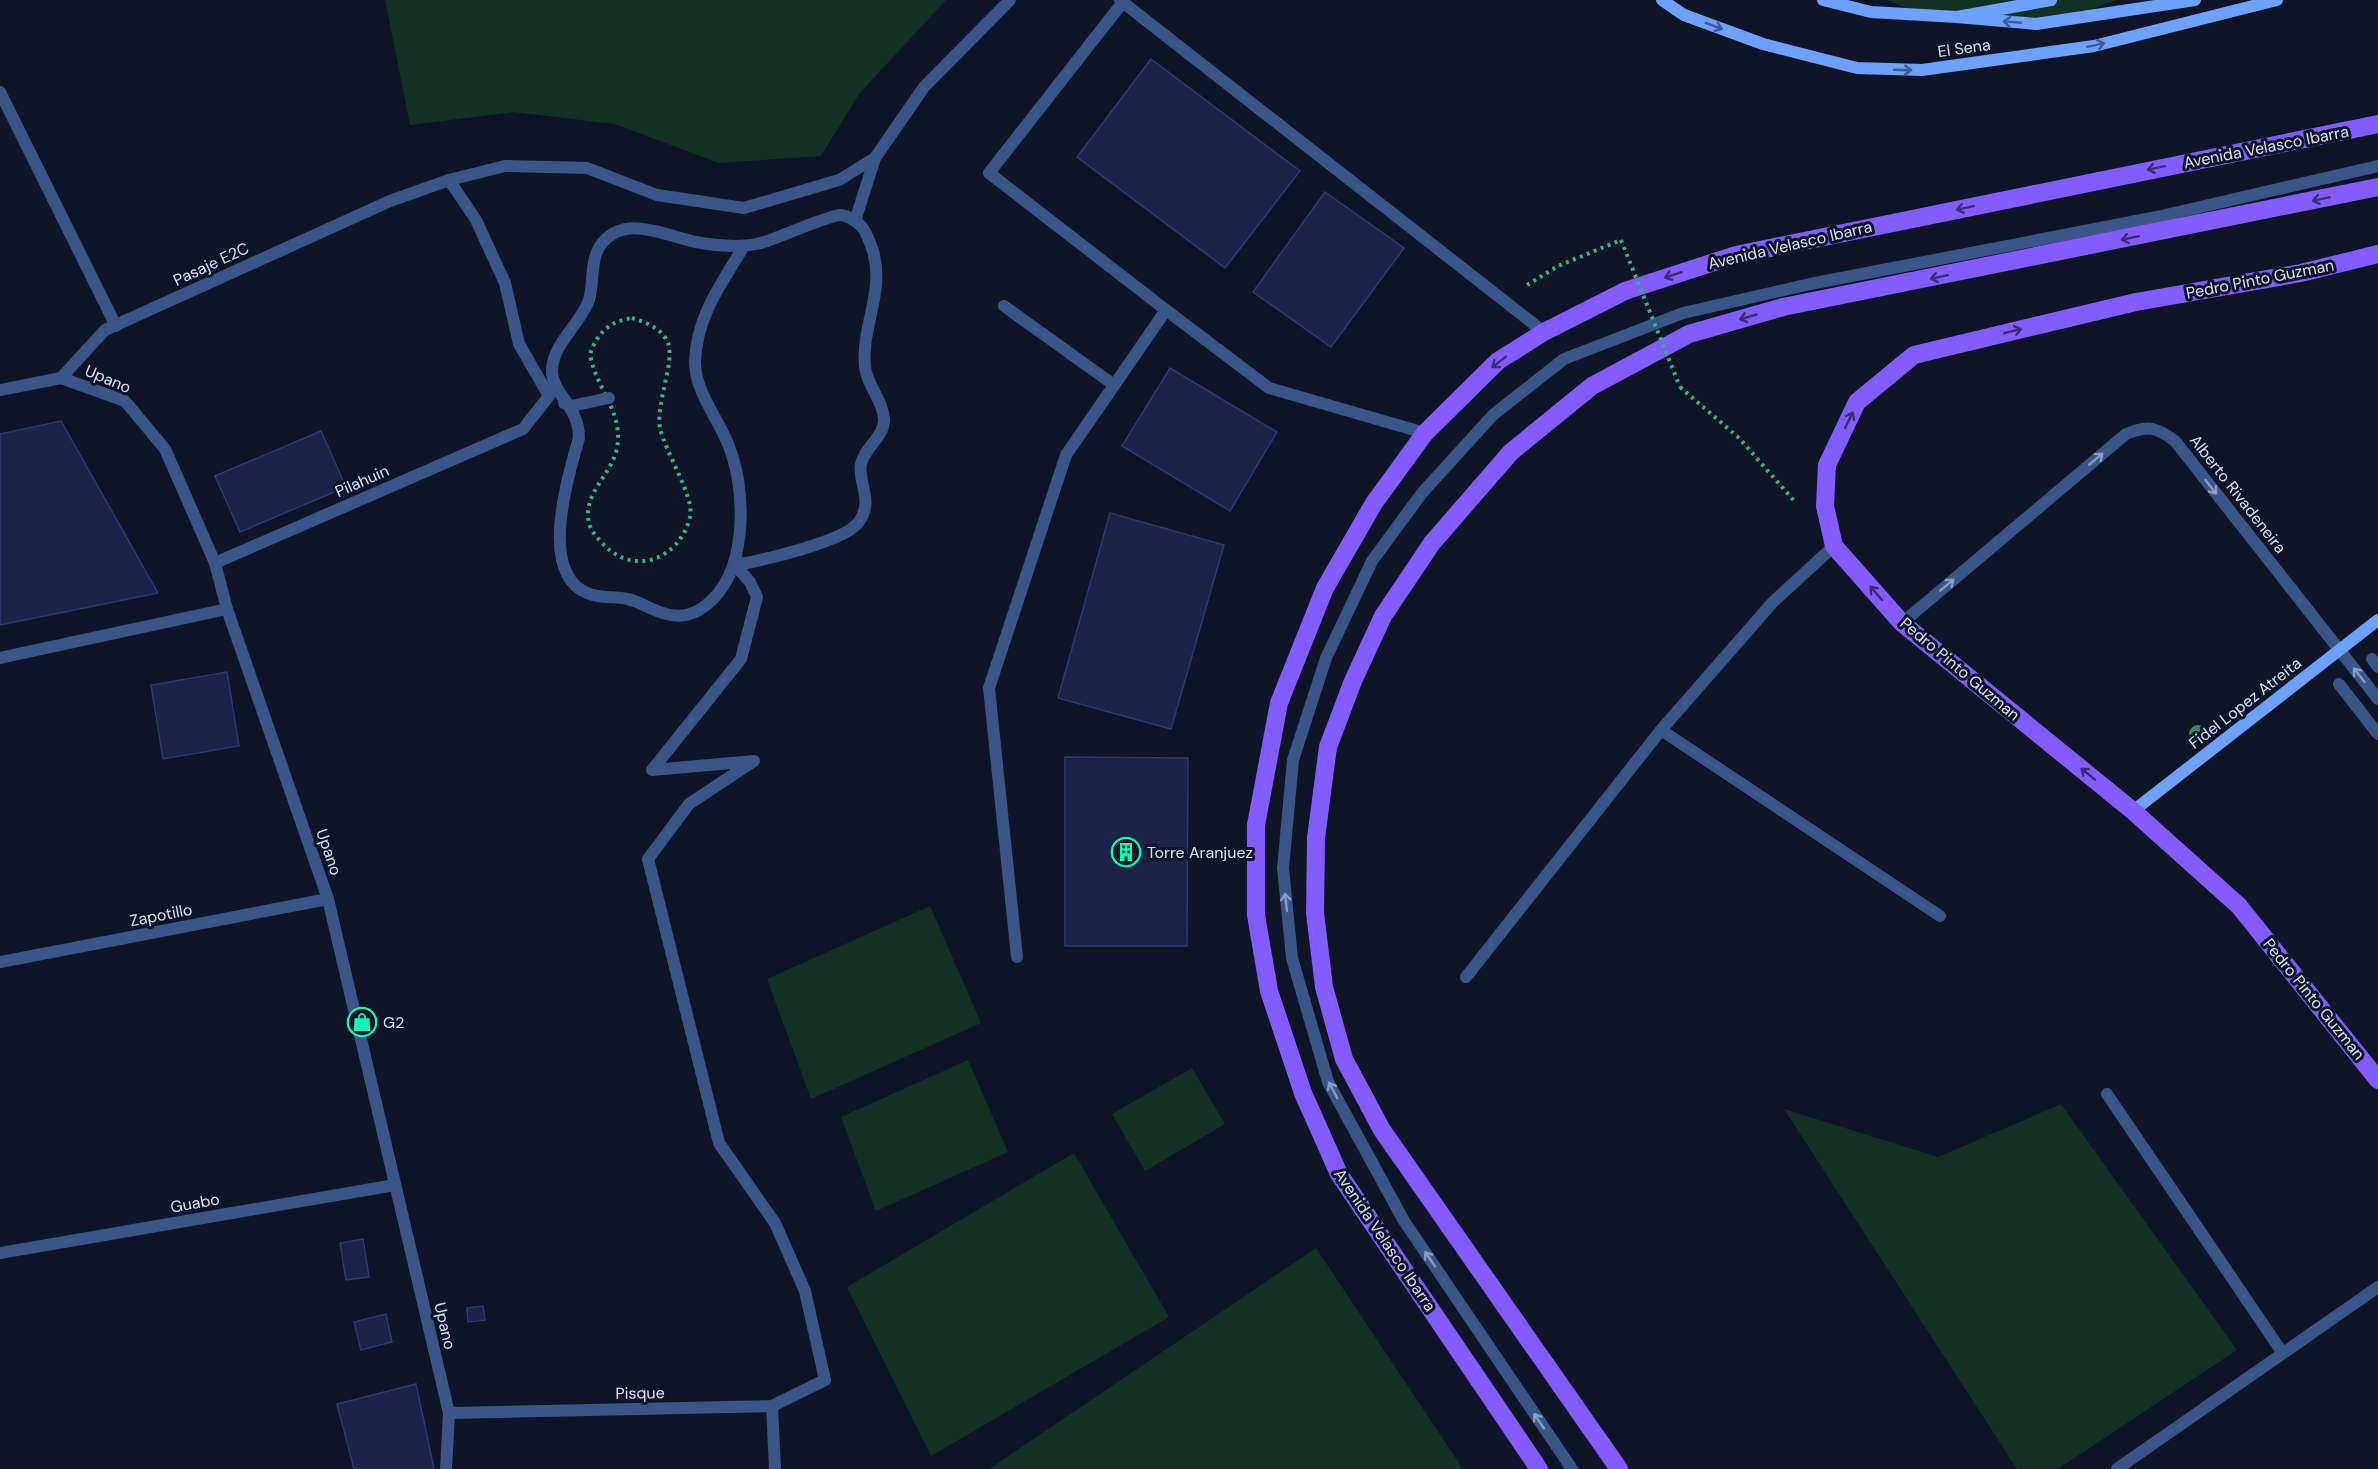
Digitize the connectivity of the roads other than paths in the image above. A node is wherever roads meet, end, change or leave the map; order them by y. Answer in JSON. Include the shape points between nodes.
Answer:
{"nodes":[{"id":1,"x":1010,"y":0,"type":"edge"},
{"id":2,"x":1662,"y":0,"type":"edge"},
{"id":3,"x":1823,"y":0,"type":"edge"},
{"id":4,"x":2051,"y":0,"type":"edge"},
{"id":5,"x":2195,"y":0,"type":"edge"},
{"id":6,"x":2277,"y":0,"type":"edge"},
{"id":7,"x":1121,"y":1,"type":"edge"},
{"id":8,"x":1957,"y":17,"type":"junction"},
{"id":9,"x":0,"y":92,"type":"edge"},
{"id":10,"x":2378,"y":124,"type":"edge"},
{"id":11,"x":875,"y":158,"type":"junction"},
{"id":12,"x":2378,"y":166,"type":"edge"},
{"id":13,"x":449,"y":180,"type":"junction"},
{"id":14,"x":2378,"y":187,"type":"edge"},
{"id":15,"x":855,"y":221,"type":"junction"},
{"id":16,"x":744,"y":246,"type":"junction"},
{"id":17,"x":2378,"y":254,"type":"edge"},
{"id":18,"x":1004,"y":306,"type":"dead end"},
{"id":19,"x":1166,"y":309,"type":"junction"},
{"id":20,"x":116,"y":326,"type":"junction"},
{"id":21,"x":1544,"y":332,"type":"junction"},
{"id":22,"x":61,"y":378,"type":"junction"},
{"id":23,"x":1114,"y":385,"type":"junction"},
{"id":24,"x":0,"y":390,"type":"edge"},
{"id":25,"x":549,"y":396,"type":"junction"},
{"id":26,"x":609,"y":398,"type":"road end"},
{"id":27,"x":571,"y":406,"type":"junction"},
{"id":28,"x":1425,"y":433,"type":"junction"},
{"id":29,"x":1834,"y":546,"type":"junction"},
{"id":30,"x":215,"y":563,"type":"junction"},
{"id":31,"x":735,"y":565,"type":"junction"},
{"id":32,"x":226,"y":609,"type":"junction"},
{"id":33,"x":2378,"y":620,"type":"edge"},
{"id":34,"x":1902,"y":623,"type":"junction"},
{"id":35,"x":2340,"y":650,"type":"junction"},
{"id":36,"x":0,"y":658,"type":"edge"},
{"id":37,"x":2339,"y":684,"type":"dead end"},
{"id":38,"x":2378,"y":699,"type":"edge"},
{"id":39,"x":1661,"y":730,"type":"junction"},
{"id":40,"x":2378,"y":734,"type":"edge"},
{"id":41,"x":2133,"y":811,"type":"junction"},
{"id":42,"x":328,"y":899,"type":"junction"},
{"id":43,"x":1940,"y":916,"type":"dead end"},
{"id":44,"x":1017,"y":957,"type":"dead end"},
{"id":45,"x":0,"y":962,"type":"edge"},
{"id":46,"x":1466,"y":977,"type":"dead end"},
{"id":47,"x":2378,"y":1080,"type":"edge"},
{"id":48,"x":2107,"y":1094,"type":"dead end"},
{"id":49,"x":395,"y":1185,"type":"junction"},
{"id":50,"x":0,"y":1254,"type":"edge"},
{"id":51,"x":2378,"y":1287,"type":"edge"},
{"id":52,"x":2282,"y":1352,"type":"junction"},
{"id":53,"x":772,"y":1406,"type":"junction"},
{"id":54,"x":449,"y":1413,"type":"junction"},
{"id":55,"x":446,"y":1469,"type":"edge"},
{"id":56,"x":775,"y":1469,"type":"edge"},
{"id":57,"x":1539,"y":1469,"type":"edge"},
{"id":58,"x":1572,"y":1469,"type":"edge"},
{"id":59,"x":1619,"y":1469,"type":"edge"},
{"id":60,"x":2117,"y":1469,"type":"edge"}],
"edges":[{"from":1,"to":11,"type":"street","via":[[924,87]]},
{"from":2,"to":6,"type":"main road","name":"El Sena","one_way":true,"via":[[1683,15],[1763,44],[1857,68],[1922,70],[2094,46]]},
{"from":3,"to":8,"type":"main road","name":"El Sena","via":[[1871,12]]},
{"from":4,"to":8,"type":"main road","name":"El Sena"},
{"from":5,"to":8,"type":"main road","one_way":true,"via":[[2036,24]]},
{"from":7,"to":19,"type":"street","via":[[989,173]]},
{"from":7,"to":21,"type":"street"},
{"from":9,"to":20,"type":"street"},
{"from":10,"to":21,"type":"main road","name":"Avenida Velasco Ibarra","one_way":true,"via":[[1736,255],[1625,291]]},
{"from":11,"to":13,"type":"street","name":"Pasaje E2C","via":[[839,180],[744,208],[657,195],[587,168],[505,166]]},
{"from":11,"to":15,"type":"street"},
{"from":58,"to":12,"type":"street","one_way":true,"via":[[1404,1221],[1328,1082],[1292,958],[1283,868],[1293,760],[1326,658],[1372,561],[1422,494],[1493,414],[1564,359],[1683,313],[1810,284],[2157,218]]},
{"from":13,"to":20,"type":"street","name":"Pasaje E2C","via":[[390,201]]},
{"from":13,"to":25,"type":"street","via":[[476,220],[505,283],[519,344]]},
{"from":14,"to":59,"type":"main road","one_way":true,"via":[[1783,307],[1689,334],[1592,386],[1511,452],[1432,543],[1383,616],[1328,747],[1316,838],[1315,913],[1323,987],[1344,1059],[1382,1130]]},
{"from":15,"to":16,"type":"street","via":[[843,215],[834,216],[787,235]]},
{"from":15,"to":31,"type":"street","via":[[864,229],[878,268],[865,367],[884,418],[883,427],[861,463],[866,497],[863,512],[858,524],[849,530],[796,552]]},
{"from":16,"to":27,"type":"street","via":[[694,242],[640,228],[628,228],[600,245],[594,258],[589,300],[581,319],[565,338],[552,370],[555,384]]},
{"from":16,"to":31,"type":"street","via":[[707,307],[695,363],[704,398],[726,439],[737,473],[740,518]]},
{"from":29,"to":17,"type":"main road","name":"Pedro Pinto Guzman","one_way":true,"via":[[1825,506],[1827,465],[1857,402],[1914,355],[2136,302],[2301,273]]},
{"from":18,"to":23,"type":"street"},
{"from":19,"to":23,"type":"street"},
{"from":19,"to":28,"type":"street","via":[[1269,388]]},
{"from":20,"to":22,"type":"street","name":"Pasaje E2C","via":[[105,330]]},
{"from":21,"to":28,"type":"main road","name":"Avenida Velasco Ibarra","one_way":true,"via":[[1498,361]]},
{"from":22,"to":24,"type":"street","name":"Upano"},
{"from":22,"to":30,"type":"street","name":"Upano","via":[[125,401],[165,449]]},
{"from":23,"to":44,"type":"street","via":[[1066,455],[988,688]]},
{"from":25,"to":27,"type":"street"},
{"from":25,"to":30,"type":"street","name":"Pilahuin","via":[[523,429]]},
{"from":26,"to":27,"type":"street"},
{"from":27,"to":31,"type":"street","via":[[579,438],[561,505],[561,542],[573,585],[599,597],[625,598],[670,616],[686,616],[699,612],[723,589]]},
{"from":28,"to":57,"type":"main road","name":"Avenida Velasco Ibarra","via":[[1374,502],[1325,588],[1279,703],[1256,825],[1256,915],[1269,991],[1303,1093],[1339,1174]]},
{"from":34,"to":29,"type":"main road","name":"Pedro Pinto Guzman","one_way":true},
{"from":29,"to":39,"type":"street","via":[[1773,602]]},
{"from":30,"to":32,"type":"street","name":"Upano"},
{"from":31,"to":53,"type":"street","name":"Pisque","via":[[757,597],[741,659],[652,771],[754,761],[689,804],[648,859],[719,1143],[775,1223],[805,1291],[825,1380]]},
{"from":32,"to":36,"type":"street"},
{"from":32,"to":42,"type":"street","name":"Upano"},
{"from":33,"to":35,"type":"main road","name":"Fidel Lopez Atreita"},
{"from":34,"to":35,"type":"street","name":"Alberto Rivadeneira","one_way":true,"via":[[2126,434],[2142,428],[2159,429],[2175,441]]},
{"from":41,"to":34,"type":"main road","name":"Pedro Pinto Guzman","one_way":true},
{"from":38,"to":35,"type":"street","name":"Alberto Rivadeneira","one_way":true},
{"from":35,"to":41,"type":"main road","name":"Fidel Lopez Atreita"},
{"from":37,"to":40,"type":"street"},
{"from":39,"to":43,"type":"street"},
{"from":39,"to":46,"type":"street"},
{"from":41,"to":47,"type":"main road","name":"Pedro Pinto Guzman","via":[[2239,906]]},
{"from":42,"to":45,"type":"street","name":"Zapotillo"},
{"from":42,"to":49,"type":"street","name":"Upano"},
{"from":48,"to":52,"type":"street"},
{"from":49,"to":50,"type":"street","name":"Guabo"},
{"from":49,"to":54,"type":"street","name":"Upano"},
{"from":51,"to":52,"type":"street"},
{"from":52,"to":60,"type":"street"},
{"from":53,"to":54,"type":"street","name":"Pisque"},
{"from":53,"to":56,"type":"street"},
{"from":54,"to":55,"type":"street","name":"Upano"}]}
